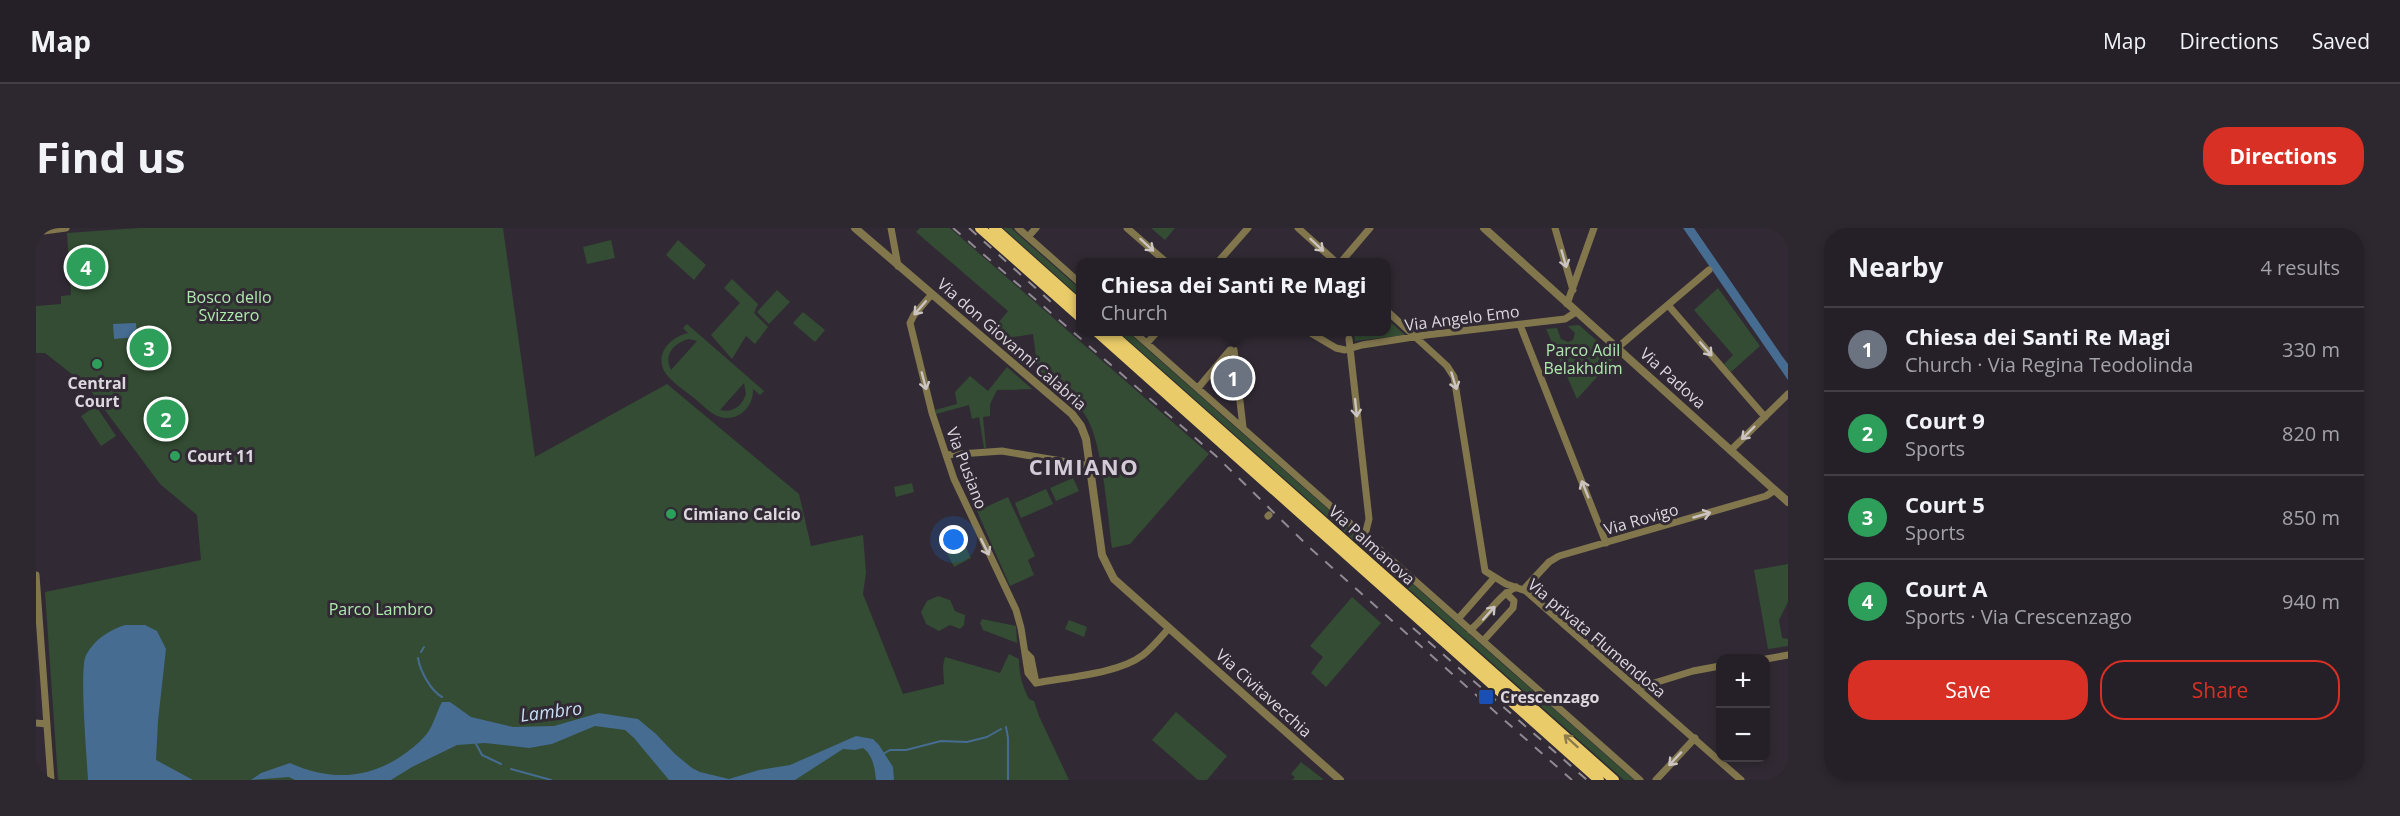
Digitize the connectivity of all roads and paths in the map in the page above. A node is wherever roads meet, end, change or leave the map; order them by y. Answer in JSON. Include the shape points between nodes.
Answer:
{"nodes":[{"id":1,"x":66,"y":228,"type":"edge"},
{"id":2,"x":855,"y":228,"type":"edge"},
{"id":3,"x":891,"y":228,"type":"edge"},
{"id":4,"x":980,"y":228,"type":"edge"},
{"id":5,"x":994,"y":228,"type":"edge"},
{"id":6,"x":1018,"y":228,"type":"edge"},
{"id":7,"x":1036,"y":228,"type":"edge"},
{"id":8,"x":1127,"y":228,"type":"edge"},
{"id":9,"x":1248,"y":228,"type":"edge"},
{"id":10,"x":1298,"y":228,"type":"edge"},
{"id":11,"x":1370,"y":228,"type":"edge"},
{"id":12,"x":1484,"y":228,"type":"edge"},
{"id":13,"x":1555,"y":228,"type":"edge"},
{"id":14,"x":1594,"y":228,"type":"edge"},
{"id":15,"x":36,"y":232,"type":"edge"},
{"id":16,"x":1028,"y":237,"type":"junction"},
{"id":17,"x":1161,"y":258,"type":"edge"},
{"id":18,"x":1222,"y":258,"type":"edge"},
{"id":19,"x":1332,"y":258,"type":"edge"},
{"id":20,"x":1344,"y":258,"type":"edge"},
{"id":21,"x":898,"y":266,"type":"junction"},
{"id":22,"x":1709,"y":270,"type":"dead end"},
{"id":23,"x":1076,"y":279,"type":"edge"},
{"id":24,"x":1573,"y":290,"type":"junction"},
{"id":25,"x":932,"y":294,"type":"junction"},
{"id":26,"x":1076,"y":301,"type":"edge"},
{"id":27,"x":1567,"y":304,"type":"junction"},
{"id":28,"x":1668,"y":305,"type":"junction"},
{"id":29,"x":1576,"y":312,"type":"junction"},
{"id":30,"x":1076,"y":313,"type":"edge"},
{"id":31,"x":1391,"y":315,"type":"edge"},
{"id":32,"x":1520,"y":325,"type":"junction"},
{"id":33,"x":1101,"y":336,"type":"edge"},
{"id":34,"x":1114,"y":336,"type":"edge"},
{"id":35,"x":1139,"y":336,"type":"edge"},
{"id":36,"x":1153,"y":336,"type":"edge"},
{"id":37,"x":1316,"y":336,"type":"edge"},
{"id":38,"x":1417,"y":338,"type":"junction"},
{"id":39,"x":1349,"y":339,"type":"dead end"},
{"id":40,"x":1147,"y":343,"type":"junction"},
{"id":41,"x":1617,"y":348,"type":"junction"},
{"id":42,"x":1349,"y":349,"type":"junction"},
{"id":43,"x":1198,"y":388,"type":"junction"},
{"id":44,"x":1788,"y":394,"type":"edge"},
{"id":45,"x":1765,"y":417,"type":"junction"},
{"id":46,"x":1243,"y":428,"type":"junction"},
{"id":47,"x":1731,"y":450,"type":"junction"},
{"id":48,"x":946,"y":455,"type":"junction"},
{"id":49,"x":1091,"y":466,"type":"junction"},
{"id":50,"x":1775,"y":490,"type":"junction"},
{"id":51,"x":1788,"y":502,"type":"edge"},
{"id":52,"x":1365,"y":535,"type":"junction"},
{"id":53,"x":1606,"y":543,"type":"junction"},
{"id":54,"x":36,"y":575,"type":"edge"},
{"id":55,"x":1494,"y":578,"type":"junction"},
{"id":56,"x":1520,"y":588,"type":"junction"},
{"id":57,"x":1506,"y":593,"type":"junction"},
{"id":58,"x":1458,"y":619,"type":"junction"},
{"id":59,"x":1169,"y":628,"type":"junction"},
{"id":60,"x":1470,"y":630,"type":"junction"},
{"id":61,"x":1483,"y":641,"type":"junction"},
{"id":62,"x":38,"y":643,"type":"edge"},
{"id":63,"x":1788,"y":655,"type":"edge"},
{"id":64,"x":1770,"y":658,"type":"edge"},
{"id":65,"x":1716,"y":667,"type":"edge"},
{"id":66,"x":1638,"y":688,"type":"junction"},
{"id":67,"x":36,"y":723,"type":"edge"},
{"id":68,"x":47,"y":724,"type":"junction"},
{"id":69,"x":1695,"y":738,"type":"junction"},
{"id":70,"x":51,"y":778,"type":"edge"},
{"id":71,"x":1340,"y":780,"type":"edge"},
{"id":72,"x":1599,"y":780,"type":"edge"},
{"id":73,"x":1614,"y":780,"type":"edge"},
{"id":74,"x":1640,"y":780,"type":"edge"},
{"id":75,"x":1656,"y":780,"type":"edge"},
{"id":76,"x":1741,"y":780,"type":"edge"}],
"edges":[{"from":1,"to":15,"type":"street"},
{"from":2,"to":21,"type":"street","name":"Via don Giovanni Calabria"},
{"from":3,"to":21,"type":"street"},
{"from":4,"to":30,"type":"highway"},
{"from":5,"to":26,"type":"highway"},
{"from":6,"to":16,"type":"street"},
{"from":7,"to":16,"type":"street"},
{"from":8,"to":17,"type":"street","one_way":true},
{"from":9,"to":18,"type":"street"},
{"from":10,"to":19,"type":"street","one_way":true},
{"from":11,"to":20,"type":"street"},
{"from":12,"to":27,"type":"street","name":"Via Padova"},
{"from":13,"to":24,"type":"street","one_way":true},
{"from":14,"to":24,"type":"street"},
{"from":16,"to":23,"type":"street"},
{"from":21,"to":25,"type":"street","name":"Via don Giovanni Calabria"},
{"from":22,"to":28,"type":"street"},
{"from":24,"to":27,"type":"street"},
{"from":25,"to":48,"type":"street","name":"Via Pusiano","one_way":true,"via":[[910,324]]},
{"from":25,"to":49,"type":"street","name":"Via don Giovanni Calabria","via":[[1072,414],[1085,434]]},
{"from":27,"to":29,"type":"street","name":"Via Padova"},
{"from":28,"to":41,"type":"street"},
{"from":28,"to":45,"type":"street","one_way":true},
{"from":29,"to":32,"type":"street","name":"Via Angelo Emo","via":[[1566,319]]},
{"from":29,"to":41,"type":"street","name":"Via Padova"},
{"from":31,"to":38,"type":"street"},
{"from":32,"to":38,"type":"street","name":"Via Angelo Emo"},
{"from":53,"to":32,"type":"street","one_way":true},
{"from":33,"to":72,"type":"highway","name":"Via Palmanova"},
{"from":73,"to":34,"type":"highway","name":"Via Palmanova","one_way":true},
{"from":35,"to":40,"type":"street","name":"Via Palmanova"},
{"from":36,"to":40,"type":"street"},
{"from":37,"to":42,"type":"street","via":[[1336,348]]},
{"from":38,"to":42,"type":"street","name":"Via Angelo Emo"},
{"from":38,"to":55,"type":"street","one_way":true,"via":[[1447,366],[1455,380],[1483,564]]},
{"from":39,"to":42,"type":"street"},
{"from":40,"to":43,"type":"street","name":"Via Palmanova"},
{"from":41,"to":47,"type":"street","name":"Via Padova"},
{"from":42,"to":52,"type":"street","one_way":true,"via":[[1369,519]]},
{"from":43,"to":46,"type":"street","name":"Via Palmanova"},
{"from":43,"to":46,"type":"street","via":[[1234,350]]},
{"from":44,"to":45,"type":"street"},
{"from":45,"to":47,"type":"street","one_way":true},
{"from":46,"to":52,"type":"street","name":"Via Palmanova"},
{"from":47,"to":50,"type":"street","name":"Via Padova"},
{"from":48,"to":49,"type":"street","via":[[999,451]]},
{"from":48,"to":59,"type":"street","name":"Via Pusiano","one_way":true,"via":[[962,499],[1017,614],[1036,683],[1129,663],[1145,653]]},
{"from":49,"to":59,"type":"street","name":"Via don Giovanni Calabria","via":[[1107,567],[1119,586]]},
{"from":50,"to":51,"type":"street","name":"Via Padova"},
{"from":53,"to":50,"type":"street","name":"Via Rovigo","one_way":true,"via":[[1766,496]]},
{"from":52,"to":58,"type":"street","name":"Via Palmanova"},
{"from":53,"to":56,"type":"street","name":"Via Rovigo","via":[[1554,558]]},
{"from":54,"to":62,"type":"street"},
{"from":55,"to":56,"type":"street","name":"Via privata Flumendosa"},
{"from":55,"to":58,"type":"street"},
{"from":56,"to":57,"type":"street","name":"Via Rovigo"},
{"from":56,"to":66,"type":"street","name":"Via privata Flumendosa"},
{"from":60,"to":57,"type":"street","one_way":true},
{"from":57,"to":61,"type":"street","via":[[1514,601],[1513,606]]},
{"from":58,"to":60,"type":"street","name":"Via Palmanova"},
{"from":59,"to":71,"type":"street","name":"Via Civitavecchia"},
{"from":60,"to":61,"type":"street","name":"Via Palmanova"},
{"from":61,"to":74,"type":"street","name":"Via Palmanova"},
{"from":62,"to":68,"type":"street"},
{"from":63,"to":64,"type":"street"},
{"from":65,"to":66,"type":"street"},
{"from":66,"to":69,"type":"street","name":"Via privata Flumendosa"},
{"from":67,"to":68,"type":"street"},
{"from":68,"to":70,"type":"street"},
{"from":69,"to":75,"type":"street","one_way":true},
{"from":69,"to":76,"type":"street","name":"Via privata Flumendosa"}]}
